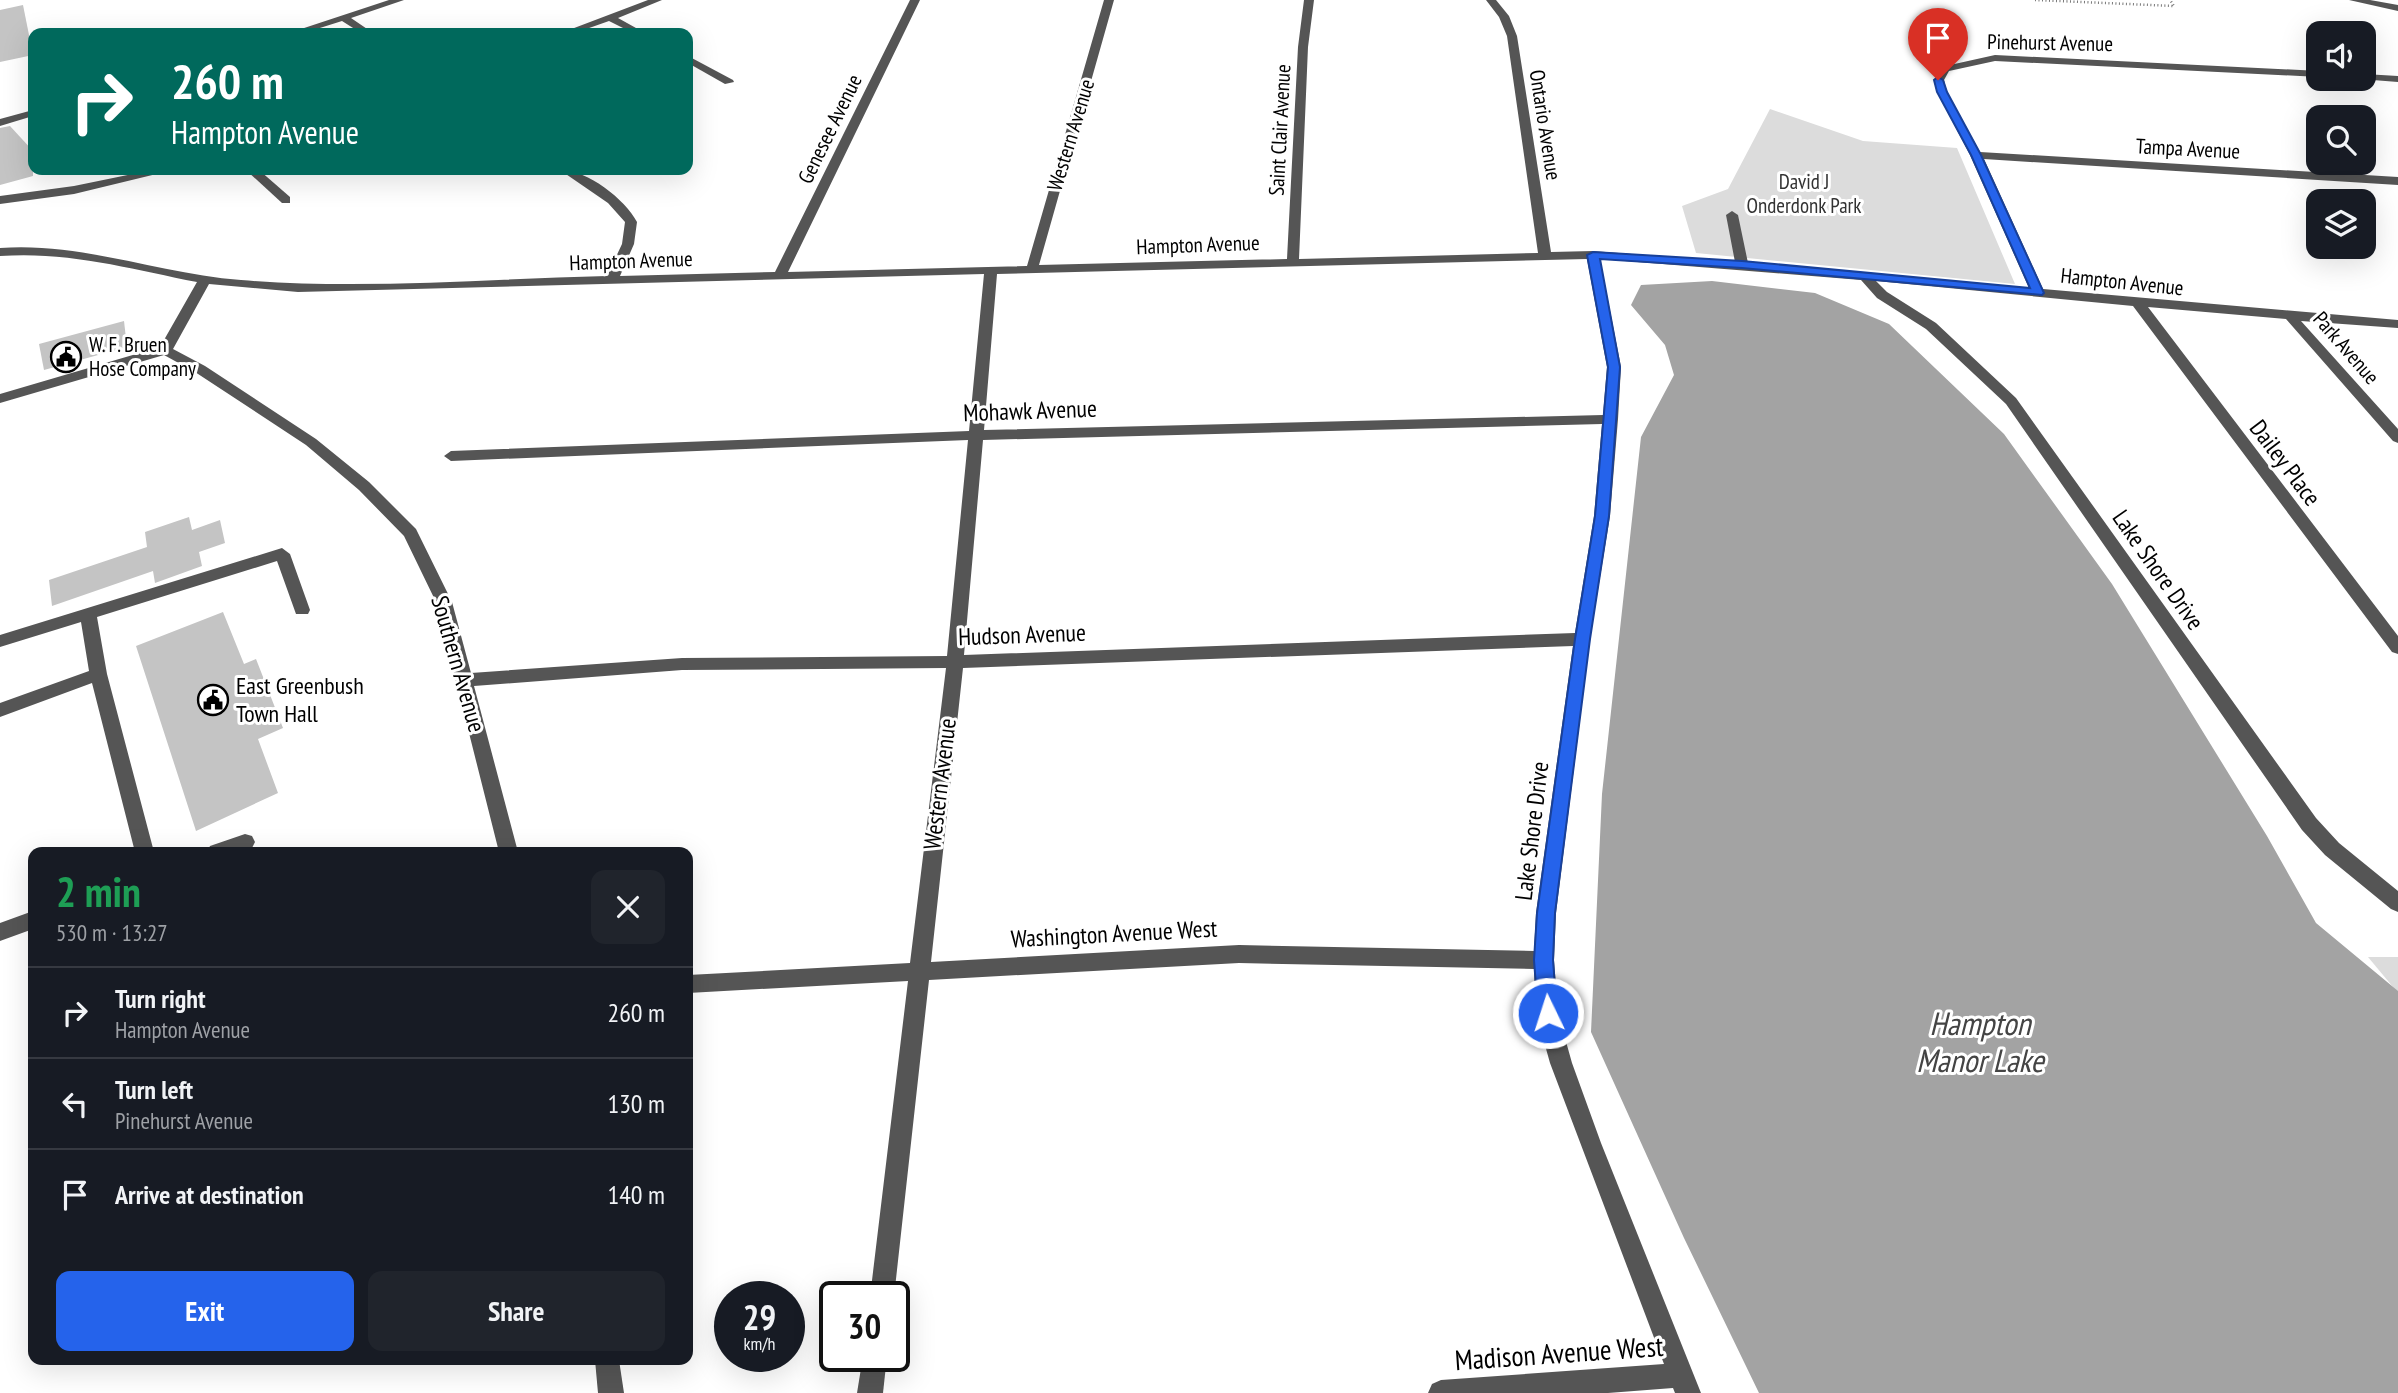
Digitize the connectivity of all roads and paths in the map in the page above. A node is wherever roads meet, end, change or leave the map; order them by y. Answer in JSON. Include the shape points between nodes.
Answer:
{"nodes":[{"id":1,"x":400,"y":0,"type":"edge"},
{"id":2,"x":657,"y":0,"type":"edge"},
{"id":3,"x":915,"y":0,"type":"edge"},
{"id":4,"x":1110,"y":0,"type":"edge"},
{"id":5,"x":1309,"y":0,"type":"edge"},
{"id":6,"x":2035,"y":0,"type":"edge"},
{"id":7,"x":2052,"y":0,"type":"edge"},
{"id":8,"x":2169,"y":0,"type":"edge"},
{"id":9,"x":2354,"y":0,"type":"edge"},
{"id":10,"x":1494,"y":3,"type":"edge"},
{"id":11,"x":2398,"y":8,"type":"edge"},
{"id":12,"x":344,"y":18,"type":"junction"},
{"id":13,"x":611,"y":18,"type":"junction"},
{"id":14,"x":311,"y":28,"type":"edge"},
{"id":15,"x":360,"y":28,"type":"edge"},
{"id":16,"x":581,"y":28,"type":"edge"},
{"id":17,"x":630,"y":28,"type":"edge"},
{"id":18,"x":693,"y":62,"type":"edge"},
{"id":19,"x":2306,"y":73,"type":"edge"},
{"id":20,"x":2376,"y":78,"type":"edge"},
{"id":21,"x":2398,"y":79,"type":"edge"},
{"id":22,"x":729,"y":82,"type":"dead end"},
{"id":23,"x":28,"y":115,"type":"edge"},
{"id":24,"x":0,"y":123,"type":"edge"},
{"id":25,"x":1976,"y":155,"type":"junction"},
{"id":26,"x":144,"y":175,"type":"edge"},
{"id":27,"x":258,"y":175,"type":"edge"},
{"id":28,"x":573,"y":175,"type":"edge"},
{"id":29,"x":2398,"y":181,"type":"edge"},
{"id":30,"x":286,"y":200,"type":"dead end"},
{"id":31,"x":0,"y":201,"type":"edge"},
{"id":32,"x":1732,"y":215,"type":"dead end"},
{"id":33,"x":0,"y":252,"type":"edge"},
{"id":34,"x":1545,"y":255,"type":"junction"},
{"id":35,"x":1593,"y":255,"type":"junction"},
{"id":36,"x":1293,"y":261,"type":"junction"},
{"id":37,"x":1742,"y":265,"type":"junction"},
{"id":38,"x":1032,"y":269,"type":"junction"},
{"id":39,"x":992,"y":270,"type":"junction"},
{"id":40,"x":780,"y":275,"type":"junction"},
{"id":41,"x":1866,"y":278,"type":"junction"},
{"id":42,"x":205,"y":279,"type":"junction"},
{"id":43,"x":612,"y":280,"type":"junction"},
{"id":44,"x":2038,"y":293,"type":"junction"},
{"id":45,"x":2137,"y":303,"type":"junction"},
{"id":46,"x":2291,"y":317,"type":"junction"},
{"id":47,"x":2398,"y":324,"type":"edge"},
{"id":48,"x":165,"y":351,"type":"junction"},
{"id":49,"x":0,"y":399,"type":"edge"},
{"id":50,"x":1611,"y":419,"type":"junction"},
{"id":51,"x":977,"y":435,"type":"junction"},
{"id":52,"x":2398,"y":438,"type":"edge"},
{"id":53,"x":451,"y":456,"type":"dead end"},
{"id":54,"x":302,"y":610,"type":"dead end"},
{"id":55,"x":88,"y":614,"type":"junction"},
{"id":56,"x":1582,"y":639,"type":"junction"},
{"id":57,"x":0,"y":641,"type":"edge"},
{"id":58,"x":2398,"y":648,"type":"edge"},
{"id":59,"x":954,"y":662,"type":"junction"},
{"id":60,"x":98,"y":674,"type":"junction"},
{"id":61,"x":464,"y":680,"type":"junction"},
{"id":62,"x":0,"y":710,"type":"edge"},
{"id":63,"x":245,"y":842,"type":"dead end"},
{"id":64,"x":143,"y":847,"type":"edge"},
{"id":65,"x":231,"y":847,"type":"edge"},
{"id":66,"x":507,"y":847,"type":"edge"},
{"id":67,"x":2398,"y":903,"type":"edge"},
{"id":68,"x":28,"y":922,"type":"edge"},
{"id":69,"x":0,"y":932,"type":"edge"},
{"id":70,"x":1544,"y":960,"type":"junction"},
{"id":71,"x":917,"y":971,"type":"junction"},
{"id":72,"x":693,"y":984,"type":"edge"},
{"id":73,"x":884,"y":1281,"type":"edge"},
{"id":74,"x":608,"y":1365,"type":"edge"},
{"id":75,"x":873,"y":1372,"type":"edge"},
{"id":76,"x":1685,"y":1384,"type":"edge"},
{"id":77,"x":611,"y":1393,"type":"edge"},
{"id":78,"x":870,"y":1393,"type":"edge"},
{"id":79,"x":1441,"y":1393,"type":"edge"}],
"edges":[{"from":1,"to":12,"type":"street"},
{"from":2,"to":13,"type":"street"},
{"from":3,"to":40,"type":"street","name":"Genesee Avenue"},
{"from":4,"to":38,"type":"street","name":"Western Avenue"},
{"from":5,"to":36,"type":"street","name":"Saint Clair Avenue"},
{"from":6,"to":7,"type":"path"},
{"from":7,"to":8,"type":"path","via":[[2174,6]]},
{"from":9,"to":11,"type":"street"},
{"from":10,"to":34,"type":"street","name":"Ontario Avenue","via":[[1512,36]]},
{"from":12,"to":14,"type":"street"},
{"from":12,"to":15,"type":"street"},
{"from":13,"to":16,"type":"street"},
{"from":13,"to":17,"type":"street"},
{"from":18,"to":22,"type":"street"},
{"from":19,"to":25,"type":"street","name":"Pinehurst Avenue","via":[[1995,58],[1970,62],[1945,69],[1938,80]]},
{"from":20,"to":21,"type":"street"},
{"from":23,"to":24,"type":"street"},
{"from":25,"to":29,"type":"street","name":"Tampa Avenue"},
{"from":25,"to":44,"type":"street","name":"Pinehurst Avenue"},
{"from":26,"to":31,"type":"street"},
{"from":27,"to":30,"type":"street"},
{"from":28,"to":43,"type":"street","via":[[624,209],[631,221]]},
{"from":32,"to":37,"type":"street"},
{"from":33,"to":42,"type":"street","name":"Hampton Avenue","via":[[25,248],[57,251]]},
{"from":34,"to":35,"type":"street","name":"Hampton Avenue"},
{"from":34,"to":36,"type":"street","name":"Hampton Avenue"},
{"from":35,"to":37,"type":"street","name":"Hampton Avenue"},
{"from":35,"to":50,"type":"street","name":"Lake Shore Drive","via":[[1614,367]]},
{"from":36,"to":38,"type":"street","name":"Hampton Avenue"},
{"from":37,"to":41,"type":"street","name":"Hampton Avenue"},
{"from":38,"to":39,"type":"street","name":"Hampton Avenue"},
{"from":39,"to":40,"type":"street","name":"Hampton Avenue"},
{"from":39,"to":51,"type":"street","name":"Western Avenue"},
{"from":40,"to":43,"type":"street","name":"Hampton Avenue"},
{"from":41,"to":44,"type":"street","name":"Hampton Avenue"},
{"from":41,"to":67,"type":"street","name":"Lake Shore Drive","via":[[1882,295],[1931,326],[2011,401],[2301,814],[2332,849]]},
{"from":42,"to":43,"type":"street","name":"Hampton Avenue","via":[[298,288]]},
{"from":42,"to":48,"type":"street"},
{"from":44,"to":45,"type":"street","name":"Hampton Avenue"},
{"from":45,"to":46,"type":"street","name":"Hampton Avenue"},
{"from":45,"to":58,"type":"street","name":"Dailey Place"},
{"from":46,"to":47,"type":"street","name":"Hampton Avenue"},
{"from":46,"to":52,"type":"street","name":"Park Avenue"},
{"from":48,"to":49,"type":"street"},
{"from":48,"to":61,"type":"street","name":"Southern Avenue","via":[[312,442],[410,533],[444,602]]},
{"from":50,"to":51,"type":"street","name":"Mohawk Avenue"},
{"from":50,"to":56,"type":"street","name":"Lake Shore Drive","via":[[1602,516]]},
{"from":51,"to":53,"type":"street","name":"Mohawk Avenue"},
{"from":51,"to":59,"type":"street","name":"Western Avenue"},
{"from":54,"to":55,"type":"street","via":[[282,554]]},
{"from":55,"to":57,"type":"street"},
{"from":55,"to":60,"type":"street"},
{"from":56,"to":59,"type":"street","name":"Hudson Avenue"},
{"from":56,"to":70,"type":"street","name":"Lake Shore Drive","via":[[1546,913]]},
{"from":59,"to":61,"type":"street","name":"Hudson Avenue","via":[[682,664]]},
{"from":59,"to":71,"type":"street","name":"Western Avenue"},
{"from":60,"to":62,"type":"street"},
{"from":60,"to":64,"type":"street"},
{"from":61,"to":66,"type":"street","name":"Southern Avenue"},
{"from":63,"to":65,"type":"street"},
{"from":68,"to":69,"type":"street"},
{"from":70,"to":71,"type":"street","name":"Washington Avenue West","via":[[1238,954]]},
{"from":70,"to":76,"type":"street","name":"Lake Shore Drive","via":[[1548,1013],[1561,1063]]},
{"from":71,"to":72,"type":"street","name":"Washington Avenue West"},
{"from":71,"to":73,"type":"street","name":"Western Avenue"},
{"from":74,"to":77,"type":"street"},
{"from":75,"to":78,"type":"street"},
{"from":76,"to":79,"type":"street","name":"Madison Avenue West"}]}
